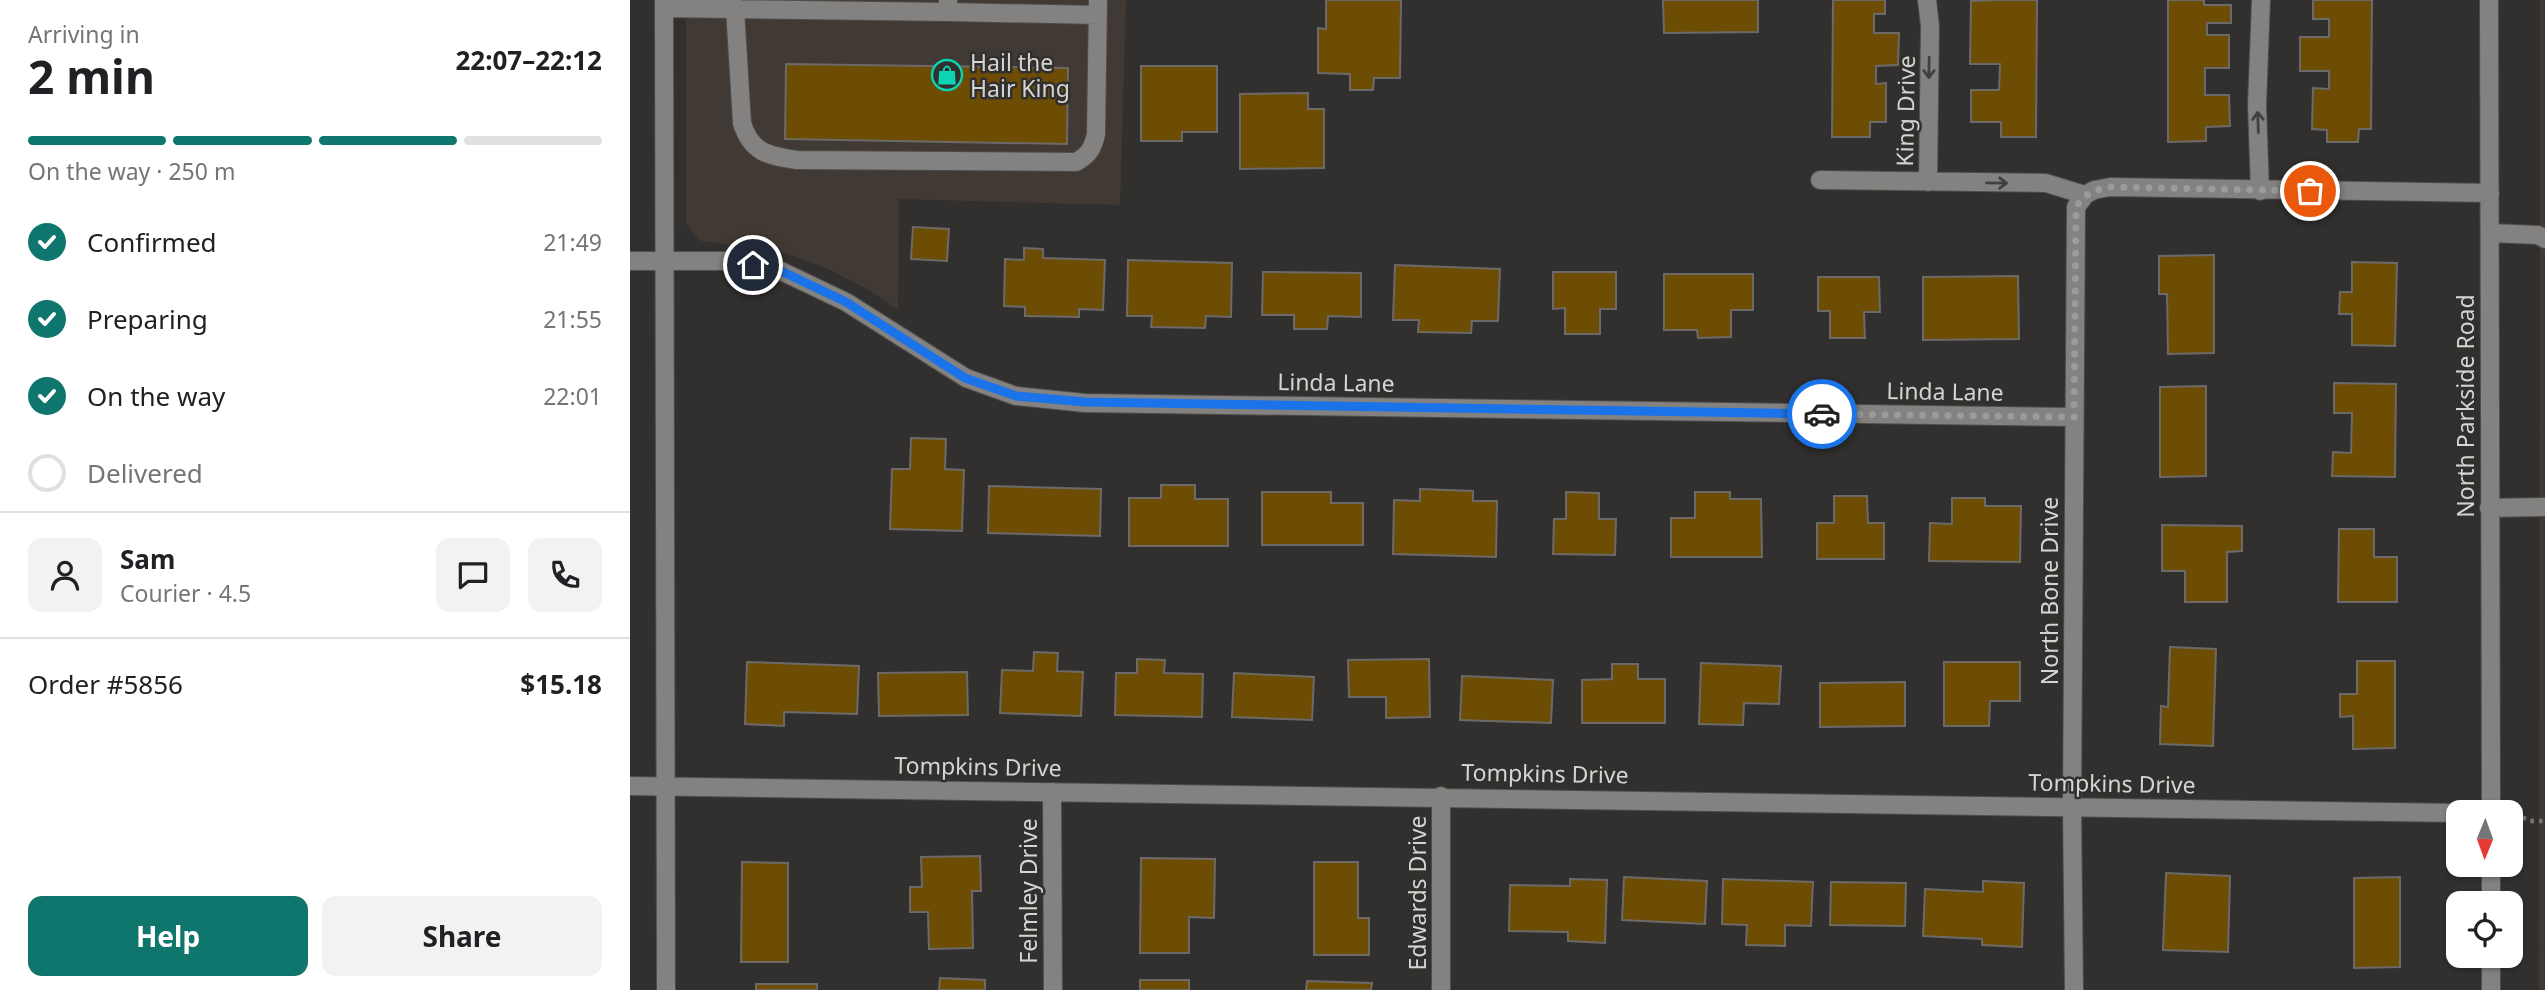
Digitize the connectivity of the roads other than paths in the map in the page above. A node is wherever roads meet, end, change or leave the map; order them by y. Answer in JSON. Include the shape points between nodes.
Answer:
{"nodes":[{"id":1,"x":1927,"y":0,"type":"edge"},
{"id":2,"x":2261,"y":0,"type":"edge"},
{"id":3,"x":2489,"y":0,"type":"edge"},
{"id":4,"x":664,"y":4,"type":"edge"},
{"id":5,"x":734,"y":4,"type":"edge"},
{"id":6,"x":948,"y":6,"type":"edge"},
{"id":7,"x":1098,"y":8,"type":"edge"},
{"id":8,"x":1820,"y":180,"type":"dead end"},
{"id":9,"x":1928,"y":182,"type":"junction"},
{"id":10,"x":2260,"y":191,"type":"junction"},
{"id":11,"x":2490,"y":193,"type":"junction"},
{"id":12,"x":2085,"y":195,"type":"junction"},
{"id":13,"x":2490,"y":233,"type":"junction"},
{"id":14,"x":2545,"y":239,"type":"edge"},
{"id":15,"x":630,"y":261,"type":"edge"},
{"id":16,"x":665,"y":261,"type":"junction"},
{"id":17,"x":2074,"y":417,"type":"junction"},
{"id":18,"x":2489,"y":508,"type":"junction"},
{"id":19,"x":2545,"y":508,"type":"edge"},
{"id":20,"x":630,"y":786,"type":"edge"},
{"id":21,"x":666,"y":786,"type":"junction"},
{"id":22,"x":1052,"y":792,"type":"junction"},
{"id":23,"x":1441,"y":796,"type":"junction"},
{"id":24,"x":2491,"y":800,"type":"edge"},
{"id":25,"x":2072,"y":806,"type":"junction"},
{"id":26,"x":2446,"y":813,"type":"edge"},
{"id":27,"x":2491,"y":968,"type":"edge"},
{"id":28,"x":666,"y":990,"type":"edge"},
{"id":29,"x":1053,"y":990,"type":"edge"},
{"id":30,"x":1441,"y":990,"type":"edge"},
{"id":31,"x":2074,"y":990,"type":"edge"},
{"id":32,"x":2491,"y":990,"type":"edge"}],
"edges":[{"from":1,"to":9,"type":"street","name":"King Drive","one_way":true},
{"from":10,"to":2,"type":"street","one_way":true},
{"from":3,"to":11,"type":"street","name":"North Parkside Road"},
{"from":4,"to":5,"type":"street"},
{"from":4,"to":16,"type":"street"},
{"from":5,"to":6,"type":"street"},
{"from":5,"to":7,"type":"street","via":[[745,135],[762,152],[797,160],[1076,162],[1087,155],[1096,134]]},
{"from":6,"to":7,"type":"street"},
{"from":8,"to":9,"type":"street"},
{"from":9,"to":12,"type":"street","name":"King Drive","one_way":true,"via":[[2046,183]]},
{"from":10,"to":11,"type":"street"},
{"from":10,"to":12,"type":"street","via":[[2110,187]]},
{"from":11,"to":13,"type":"street","name":"North Parkside Road"},
{"from":12,"to":17,"type":"street","name":"North Bone Drive","via":[[2076,207]]},
{"from":13,"to":14,"type":"street"},
{"from":13,"to":18,"type":"street","name":"North Parkside Road"},
{"from":15,"to":16,"type":"street","name":"Linda Lane"},
{"from":16,"to":17,"type":"street","name":"Linda Lane","via":[[726,261],[779,270],[846,302],[965,378],[1016,396],[1099,403]]},
{"from":16,"to":21,"type":"street"},
{"from":17,"to":25,"type":"street","name":"North Bone Drive"},
{"from":18,"to":19,"type":"street"},
{"from":18,"to":24,"type":"street","name":"North Parkside Road"},
{"from":20,"to":21,"type":"street","name":"Tompkins Drive"},
{"from":21,"to":22,"type":"street","name":"Tompkins Drive"},
{"from":21,"to":28,"type":"street"},
{"from":22,"to":23,"type":"street","name":"Tompkins Drive"},
{"from":22,"to":29,"type":"street","name":"Felmley Drive"},
{"from":23,"to":25,"type":"street","name":"Tompkins Drive"},
{"from":23,"to":30,"type":"street","name":"Edwards Drive"},
{"from":25,"to":26,"type":"street","name":"Tompkins Drive"},
{"from":25,"to":31,"type":"street","name":"North Bone Drive"},
{"from":27,"to":32,"type":"street"}]}
